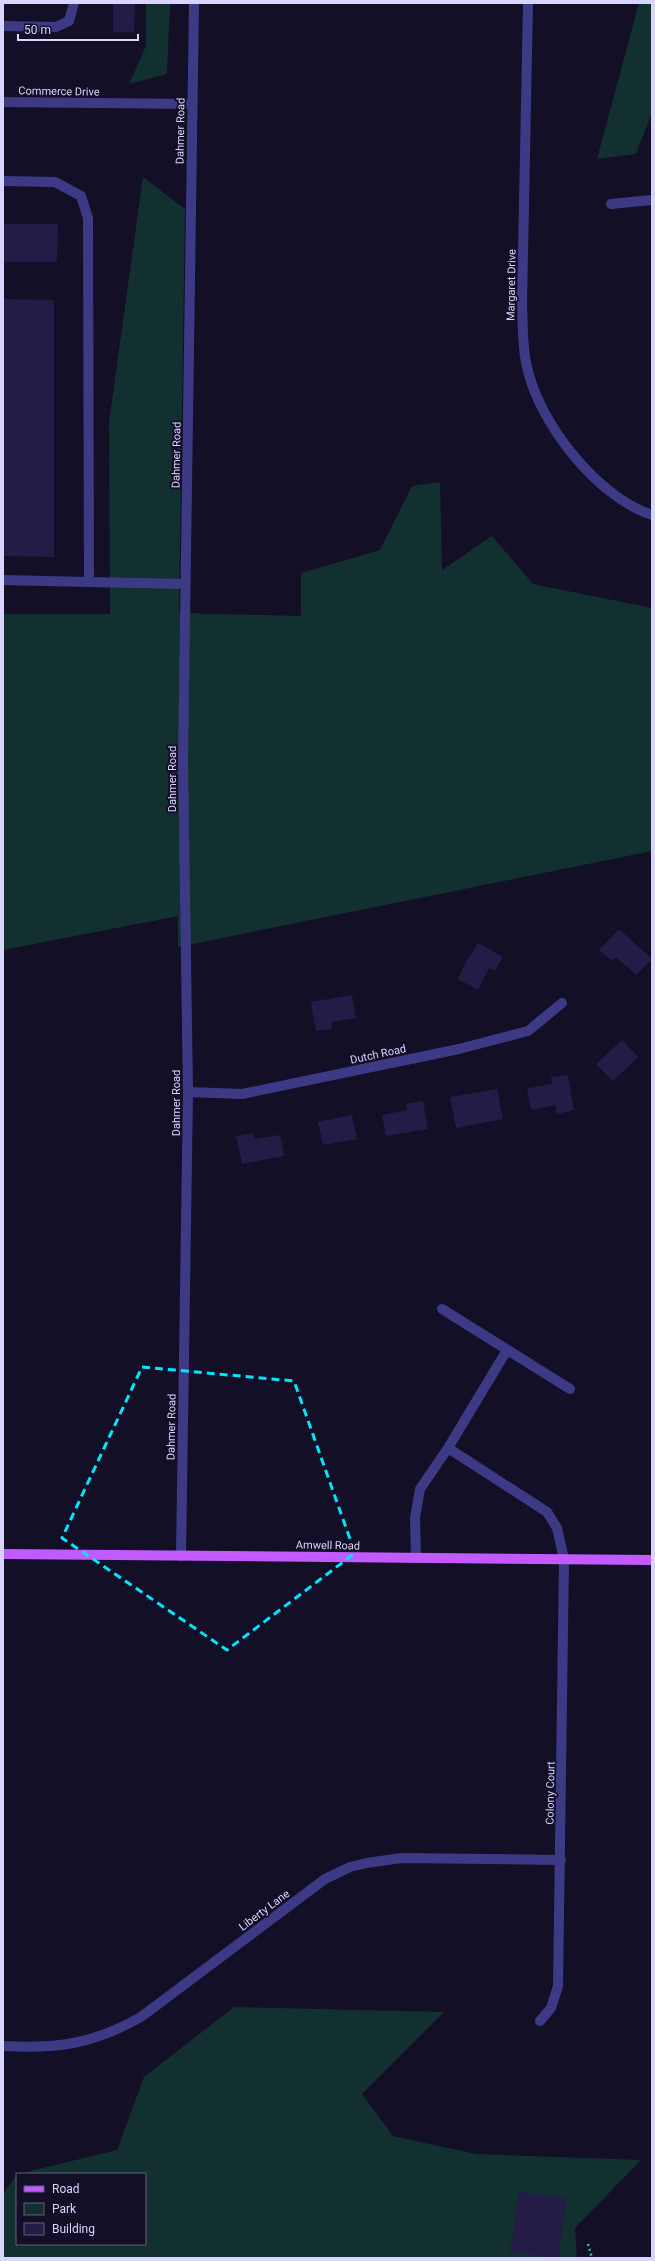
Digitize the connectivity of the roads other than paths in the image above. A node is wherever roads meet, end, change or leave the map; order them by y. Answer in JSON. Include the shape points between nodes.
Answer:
{"nodes":[{"id":1,"x":74,"y":3,"type":"edge"},
{"id":2,"x":194,"y":3,"type":"edge"},
{"id":3,"x":528,"y":3,"type":"edge"},
{"id":4,"x":3,"y":26,"type":"edge"},
{"id":5,"x":3,"y":102,"type":"edge"},
{"id":6,"x":193,"y":104,"type":"junction"},
{"id":7,"x":3,"y":181,"type":"edge"},
{"id":8,"x":652,"y":200,"type":"edge"},
{"id":9,"x":611,"y":204,"type":"dead end"},
{"id":10,"x":652,"y":515,"type":"edge"},
{"id":11,"x":3,"y":580,"type":"edge"},
{"id":12,"x":89,"y":582,"type":"junction"},
{"id":13,"x":186,"y":584,"type":"junction"},
{"id":14,"x":562,"y":1003,"type":"dead end"},
{"id":15,"x":188,"y":1092,"type":"junction"},
{"id":16,"x":442,"y":1309,"type":"dead end"},
{"id":17,"x":507,"y":1350,"type":"junction"},
{"id":18,"x":570,"y":1389,"type":"dead end"},
{"id":19,"x":448,"y":1448,"type":"junction"},
{"id":20,"x":3,"y":1554,"type":"edge"},
{"id":21,"x":182,"y":1556,"type":"junction"},
{"id":22,"x":416,"y":1558,"type":"junction"},
{"id":23,"x":564,"y":1559,"type":"junction"},
{"id":24,"x":652,"y":1560,"type":"edge"},
{"id":25,"x":561,"y":1860,"type":"junction"},
{"id":26,"x":540,"y":2021,"type":"dead end"},
{"id":27,"x":3,"y":2046,"type":"edge"}],
"edges":[{"from":1,"to":4,"type":"street","via":[[69,21],[56,27]]},
{"from":2,"to":6,"type":"street","name":"Dahmer Road"},
{"from":3,"to":10,"type":"street","name":"Margaret Drive","via":[[522,304],[523,347],[527,368],[534,391],[555,429],[579,463],[603,487]]},
{"from":5,"to":6,"type":"street","name":"Commerce Drive"},
{"from":6,"to":13,"type":"street","name":"Dahmer Road"},
{"from":7,"to":12,"type":"street","via":[[55,182],[81,196],[88,218]]},
{"from":8,"to":9,"type":"street"},
{"from":11,"to":12,"type":"street"},
{"from":12,"to":13,"type":"street"},
{"from":13,"to":15,"type":"street","name":"Dahmer Road","via":[[183,760]]},
{"from":14,"to":15,"type":"street","name":"Dutch Road","via":[[528,1031],[459,1049],[242,1094]]},
{"from":15,"to":21,"type":"street","name":"Dahmer Road"},
{"from":16,"to":17,"type":"street"},
{"from":17,"to":18,"type":"street"},
{"from":17,"to":19,"type":"street"},
{"from":19,"to":22,"type":"street","via":[[420,1489],[415,1518]]},
{"from":19,"to":23,"type":"street","name":"Colony Court","via":[[548,1512],[557,1528]]},
{"from":20,"to":21,"type":"main road","name":"Amwell Road"},
{"from":21,"to":22,"type":"main road","name":"Amwell Road"},
{"from":22,"to":23,"type":"main road","name":"Amwell Road"},
{"from":23,"to":24,"type":"main road","name":"Amwell Road"},
{"from":23,"to":25,"type":"street","name":"Colony Court"},
{"from":25,"to":26,"type":"street","name":"Colony Court","via":[[558,1986],[551,2008]]},
{"from":25,"to":27,"type":"street","name":"Liberty Lane","via":[[401,1858],[350,1868],[325,1879],[141,2017],[115,2032],[78,2044],[32,2048]]}]}
